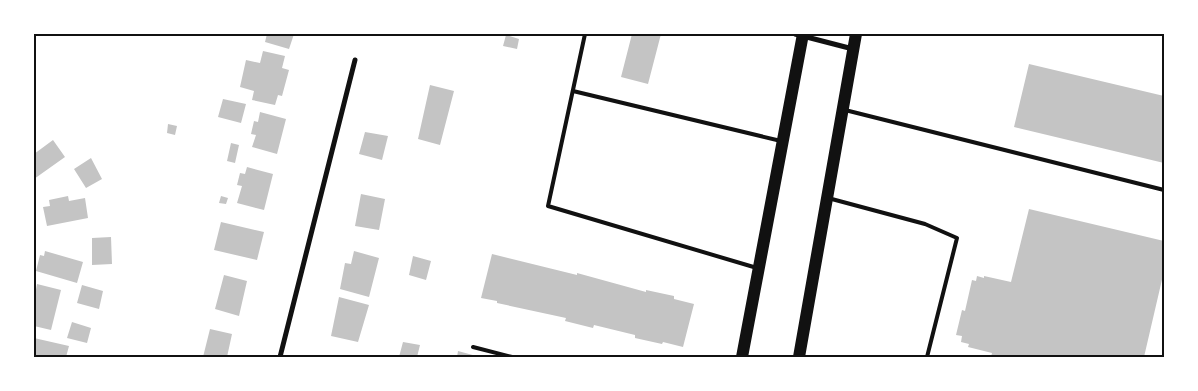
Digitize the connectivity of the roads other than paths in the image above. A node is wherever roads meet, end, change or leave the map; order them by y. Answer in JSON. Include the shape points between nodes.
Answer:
{"nodes":[{"id":1,"x":585,"y":34,"type":"edge"},
{"id":2,"x":800,"y":34,"type":"edge"},
{"id":3,"x":856,"y":34,"type":"edge"},
{"id":4,"x":853,"y":49,"type":"junction"},
{"id":5,"x":355,"y":60,"type":"dead end"},
{"id":6,"x":573,"y":91,"type":"junction"},
{"id":7,"x":843,"y":110,"type":"junction"},
{"id":8,"x":783,"y":142,"type":"junction"},
{"id":9,"x":1164,"y":190,"type":"edge"},
{"id":10,"x":827,"y":198,"type":"junction"},
{"id":11,"x":759,"y":269,"type":"junction"},
{"id":12,"x":473,"y":347,"type":"dead end"},
{"id":13,"x":280,"y":357,"type":"edge"},
{"id":14,"x":512,"y":357,"type":"edge"},
{"id":15,"x":742,"y":357,"type":"edge"},
{"id":16,"x":800,"y":357,"type":"edge"},
{"id":17,"x":927,"y":357,"type":"edge"}],
"edges":[{"from":1,"to":6,"type":"lane"},
{"from":2,"to":4,"type":"street"},
{"from":2,"to":8,"type":"main road"},
{"from":3,"to":4,"type":"main road"},
{"from":4,"to":7,"type":"main road"},
{"from":5,"to":13,"type":"street"},
{"from":6,"to":8,"type":"lane"},
{"from":6,"to":11,"type":"lane","via":[[548,206]]},
{"from":7,"to":9,"type":"lane"},
{"from":7,"to":10,"type":"main road"},
{"from":8,"to":11,"type":"main road"},
{"from":10,"to":16,"type":"main road"},
{"from":10,"to":17,"type":"lane","via":[[925,224],[957,238]]},
{"from":11,"to":15,"type":"main road"},
{"from":12,"to":14,"type":"lane"}]}
